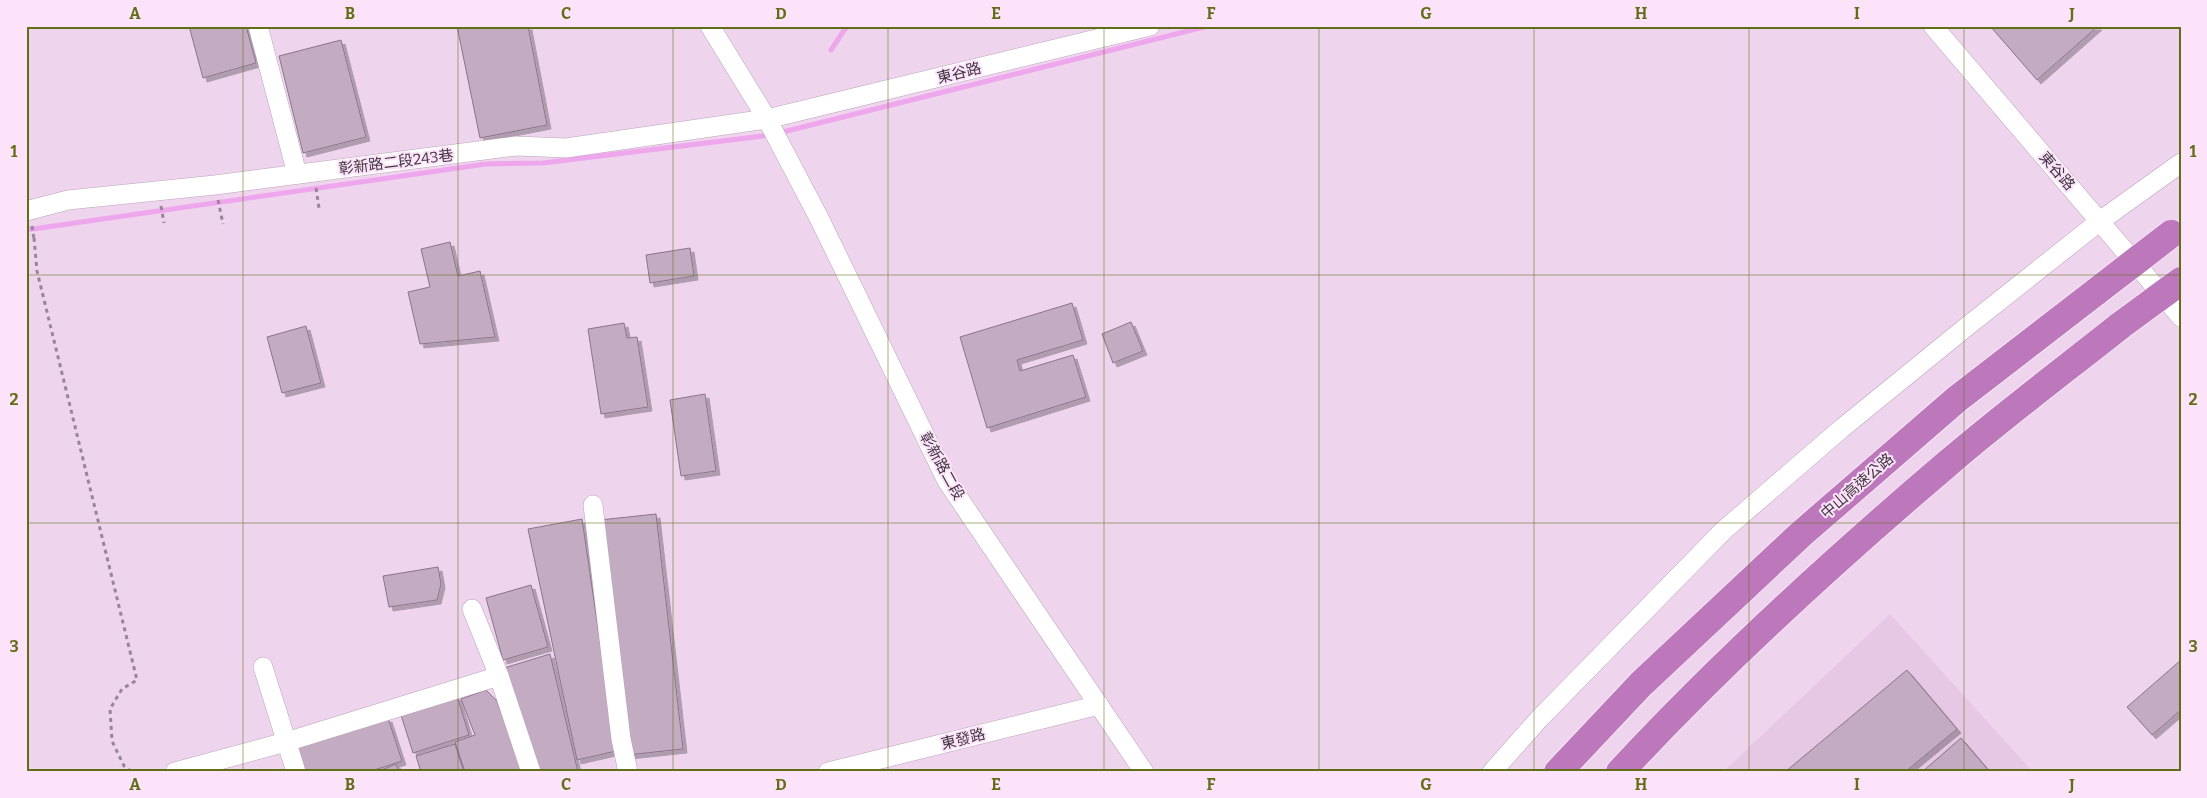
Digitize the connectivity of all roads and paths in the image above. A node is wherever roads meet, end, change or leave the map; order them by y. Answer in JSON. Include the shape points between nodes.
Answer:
{"nodes":[{"id":1,"x":258,"y":26,"type":"edge"},
{"id":2,"x":710,"y":26,"type":"edge"},
{"id":3,"x":1150,"y":26,"type":"edge"},
{"id":4,"x":1933,"y":26,"type":"edge"},
{"id":5,"x":768,"y":119,"type":"junction"},
{"id":6,"x":2181,"y":163,"type":"edge"},
{"id":7,"x":297,"y":174,"type":"junction"},
{"id":8,"x":215,"y":185,"type":"junction"},
{"id":9,"x":26,"y":211,"type":"edge"},
{"id":10,"x":2100,"y":221,"type":"junction"},
{"id":11,"x":223,"y":224,"type":"dead end"},
{"id":12,"x":2176,"y":231,"type":"edge"},
{"id":13,"x":34,"y":238,"type":"dead end"},
{"id":14,"x":2181,"y":281,"type":"edge"},
{"id":15,"x":2181,"y":317,"type":"edge"},
{"id":16,"x":593,"y":505,"type":"dead end"},
{"id":17,"x":472,"y":609,"type":"dead end"},
{"id":18,"x":263,"y":667,"type":"dead end"},
{"id":19,"x":500,"y":676,"type":"junction"},
{"id":20,"x":1099,"y":705,"type":"junction"},
{"id":21,"x":286,"y":742,"type":"junction"},
{"id":22,"x":132,"y":772,"type":"edge"},
{"id":23,"x":175,"y":772,"type":"edge"},
{"id":24,"x":296,"y":772,"type":"edge"},
{"id":25,"x":531,"y":772,"type":"edge"},
{"id":26,"x":628,"y":772,"type":"edge"},
{"id":27,"x":828,"y":772,"type":"edge"},
{"id":28,"x":1144,"y":772,"type":"edge"},
{"id":29,"x":1492,"y":772,"type":"edge"},
{"id":30,"x":1558,"y":772,"type":"edge"},
{"id":31,"x":1620,"y":772,"type":"edge"}],
"edges":[{"from":1,"to":7,"type":"street"},
{"from":2,"to":5,"type":"street"},
{"from":3,"to":5,"type":"street","name":"東谷路"},
{"from":4,"to":10,"type":"street","name":"東谷路"},
{"from":5,"to":7,"type":"street","name":"彰新路二段243巷","via":[[566,148],[516,146]]},
{"from":5,"to":20,"type":"street","name":"彰新路二段","via":[[947,481]]},
{"from":6,"to":10,"type":"street"},
{"from":7,"to":8,"type":"street","name":"彰新路二段243巷"},
{"from":8,"to":9,"type":"street","name":"彰新路二段243巷","via":[[68,200]]},
{"from":8,"to":11,"type":"path"},
{"from":10,"to":15,"type":"street","name":"東谷路"},
{"from":10,"to":29,"type":"street","via":[[1872,404],[1724,530]]},
{"from":12,"to":30,"type":"highway","name":"中山高速公路","bridge":true,"via":[[1957,400],[1800,535],[1641,684]]},
{"from":13,"to":22,"type":"path","via":[[37,271],[137,680],[122,689],[110,709],[112,742],[124,766]]},
{"from":14,"to":31,"type":"highway","bridge":true,"via":[[1948,463],[1686,701]]},
{"from":16,"to":26,"type":"street","via":[[621,739]]},
{"from":17,"to":19,"type":"street"},
{"from":18,"to":21,"type":"street"},
{"from":19,"to":21,"type":"street"},
{"from":19,"to":25,"type":"street"},
{"from":20,"to":27,"type":"street","name":"東發路"},
{"from":20,"to":28,"type":"street","name":"彰新路二段"},
{"from":21,"to":23,"type":"street"},
{"from":21,"to":24,"type":"street"}]}
